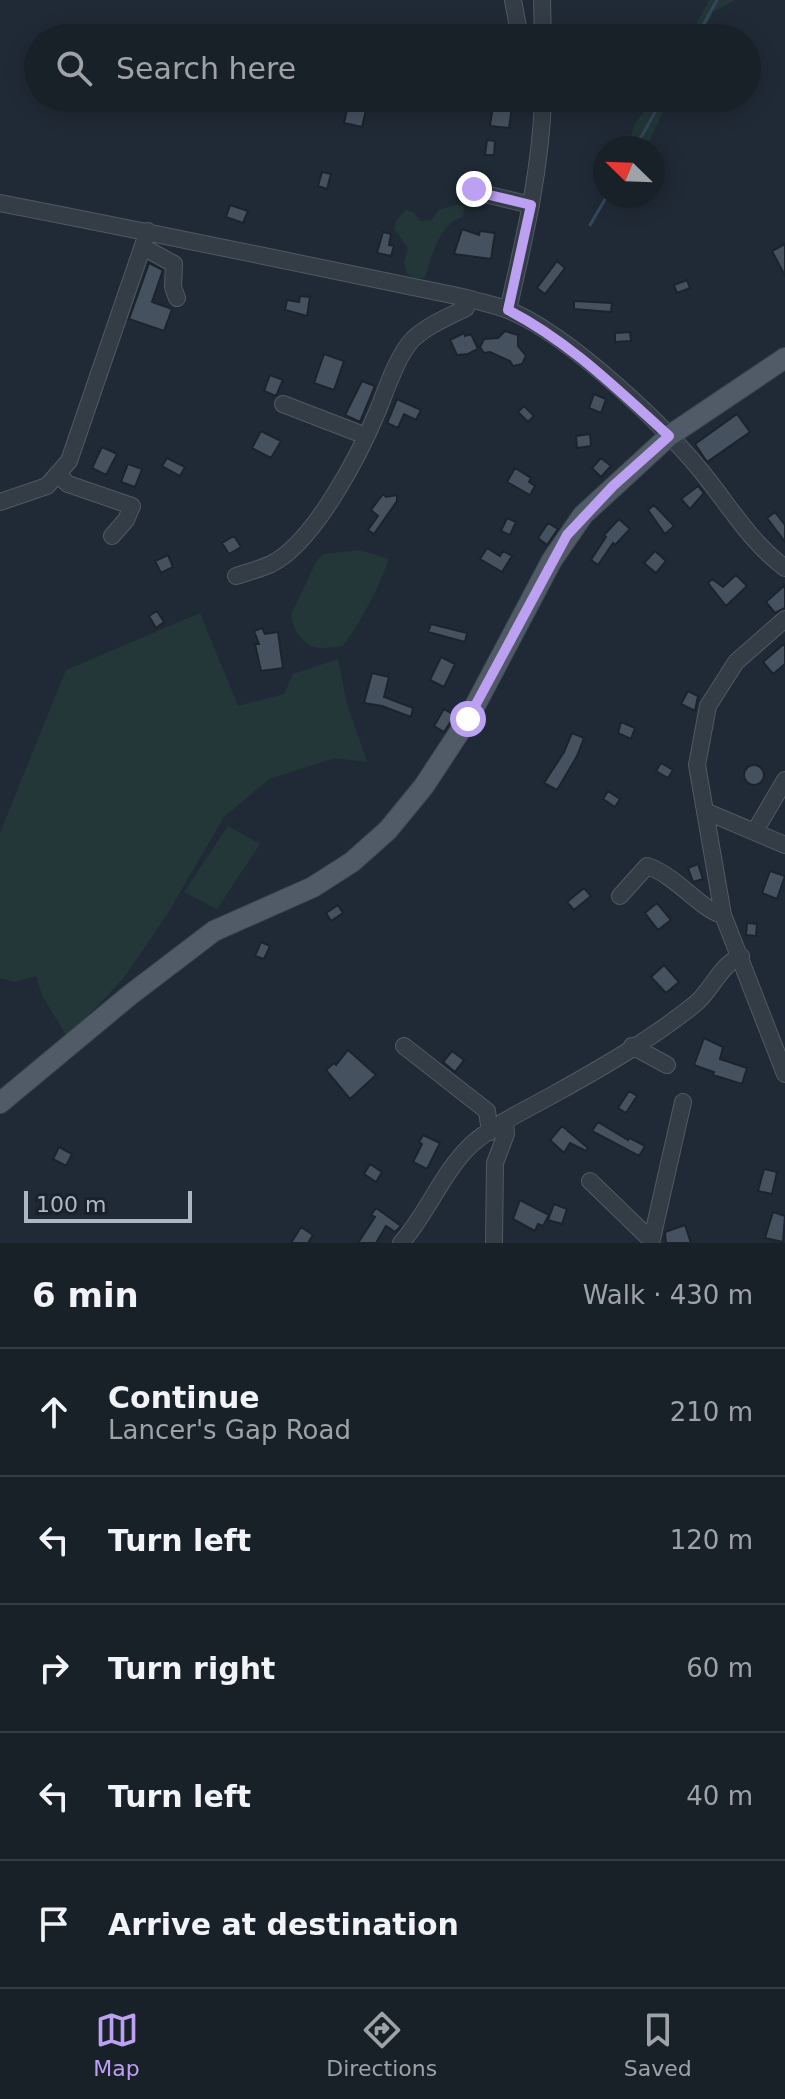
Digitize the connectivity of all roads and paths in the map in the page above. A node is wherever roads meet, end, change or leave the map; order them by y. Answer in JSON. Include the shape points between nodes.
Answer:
{"nodes":[{"id":1,"x":513,"y":0,"type":"edge"},
{"id":2,"x":542,"y":0,"type":"edge"},
{"id":3,"x":517,"y":24,"type":"edge"},
{"id":4,"x":543,"y":24,"type":"edge"},
{"id":5,"x":543,"y":112,"type":"edge"},
{"id":6,"x":474,"y":189,"type":"dead end"},
{"id":7,"x":0,"y":203,"type":"edge"},
{"id":8,"x":531,"y":205,"type":"junction"},
{"id":9,"x":146,"y":239,"type":"junction"},
{"id":10,"x":177,"y":298,"type":"dead end"},
{"id":11,"x":469,"y":299,"type":"junction"},
{"id":12,"x":508,"y":310,"type":"junction"},
{"id":13,"x":785,"y":358,"type":"edge"},
{"id":14,"x":283,"y":404,"type":"dead end"},
{"id":15,"x":366,"y":436,"type":"junction"},
{"id":16,"x":669,"y":436,"type":"junction"},
{"id":17,"x":57,"y":474,"type":"junction"},
{"id":18,"x":0,"y":502,"type":"edge"},
{"id":19,"x":112,"y":536,"type":"dead end"},
{"id":20,"x":785,"y":568,"type":"edge"},
{"id":21,"x":236,"y":576,"type":"dead end"},
{"id":22,"x":785,"y":619,"type":"edge"},
{"id":23,"x":785,"y":780,"type":"edge"},
{"id":24,"x":705,"y":811,"type":"junction"},
{"id":25,"x":755,"y":831,"type":"junction"},
{"id":26,"x":785,"y":845,"type":"edge"},
{"id":27,"x":620,"y":896,"type":"dead end"},
{"id":28,"x":723,"y":915,"type":"junction"},
{"id":29,"x":741,"y":956,"type":"junction"},
{"id":30,"x":404,"y":1046,"type":"dead end"},
{"id":31,"x":632,"y":1046,"type":"junction"},
{"id":32,"x":667,"y":1065,"type":"dead end"},
{"id":33,"x":785,"y":1074,"type":"edge"},
{"id":34,"x":683,"y":1102,"type":"dead end"},
{"id":35,"x":0,"y":1103,"type":"edge"},
{"id":36,"x":487,"y":1111,"type":"junction"},
{"id":37,"x":505,"y":1122,"type":"junction"},
{"id":38,"x":490,"y":1132,"type":"junction"},
{"id":39,"x":590,"y":1181,"type":"dead end"},
{"id":40,"x":651,"y":1241,"type":"edge"},
{"id":41,"x":401,"y":1243,"type":"edge"},
{"id":42,"x":494,"y":1243,"type":"edge"}],
"edges":[{"from":1,"to":3,"type":"street"},
{"from":2,"to":4,"type":"street"},
{"from":5,"to":8,"type":"street"},
{"from":6,"to":8,"type":"street"},
{"from":7,"to":9,"type":"street"},
{"from":8,"to":12,"type":"street"},
{"from":9,"to":10,"type":"street","via":[[174,264]]},
{"from":9,"to":11,"type":"street"},
{"from":9,"to":17,"type":"street","via":[[69,461]]},
{"from":11,"to":12,"type":"street"},
{"from":11,"to":15,"type":"street","via":[[466,308],[412,341]]},
{"from":12,"to":16,"type":"street","via":[[599,371]]},
{"from":13,"to":16,"type":"main road"},
{"from":14,"to":15,"type":"street"},
{"from":15,"to":21,"type":"street","via":[[324,510],[292,549],[272,564]]},
{"from":16,"to":20,"type":"street","via":[[766,555]]},
{"from":16,"to":35,"type":"main road","via":[[567,535],[468,719],[388,830],[313,887],[214,931]]},
{"from":17,"to":18,"type":"street","via":[[47,486]]},
{"from":17,"to":19,"type":"street","via":[[68,484],[132,506]]},
{"from":22,"to":24,"type":"street","via":[[736,662],[708,706],[697,765]]},
{"from":23,"to":25,"type":"street"},
{"from":24,"to":25,"type":"street"},
{"from":24,"to":28,"type":"street"},
{"from":25,"to":26,"type":"street"},
{"from":27,"to":28,"type":"street","via":[[647,866]]},
{"from":28,"to":29,"type":"street"},
{"from":29,"to":31,"type":"street","via":[[731,960],[697,1002]]},
{"from":29,"to":33,"type":"street"},
{"from":30,"to":36,"type":"street"},
{"from":31,"to":32,"type":"street"},
{"from":31,"to":37,"type":"street"},
{"from":34,"to":40,"type":"street"},
{"from":36,"to":37,"type":"street"},
{"from":36,"to":38,"type":"street"},
{"from":37,"to":38,"type":"street"},
{"from":37,"to":42,"type":"street","via":[[495,1163]]},
{"from":38,"to":41,"type":"street","via":[[453,1165]]},
{"from":39,"to":40,"type":"street"}]}
